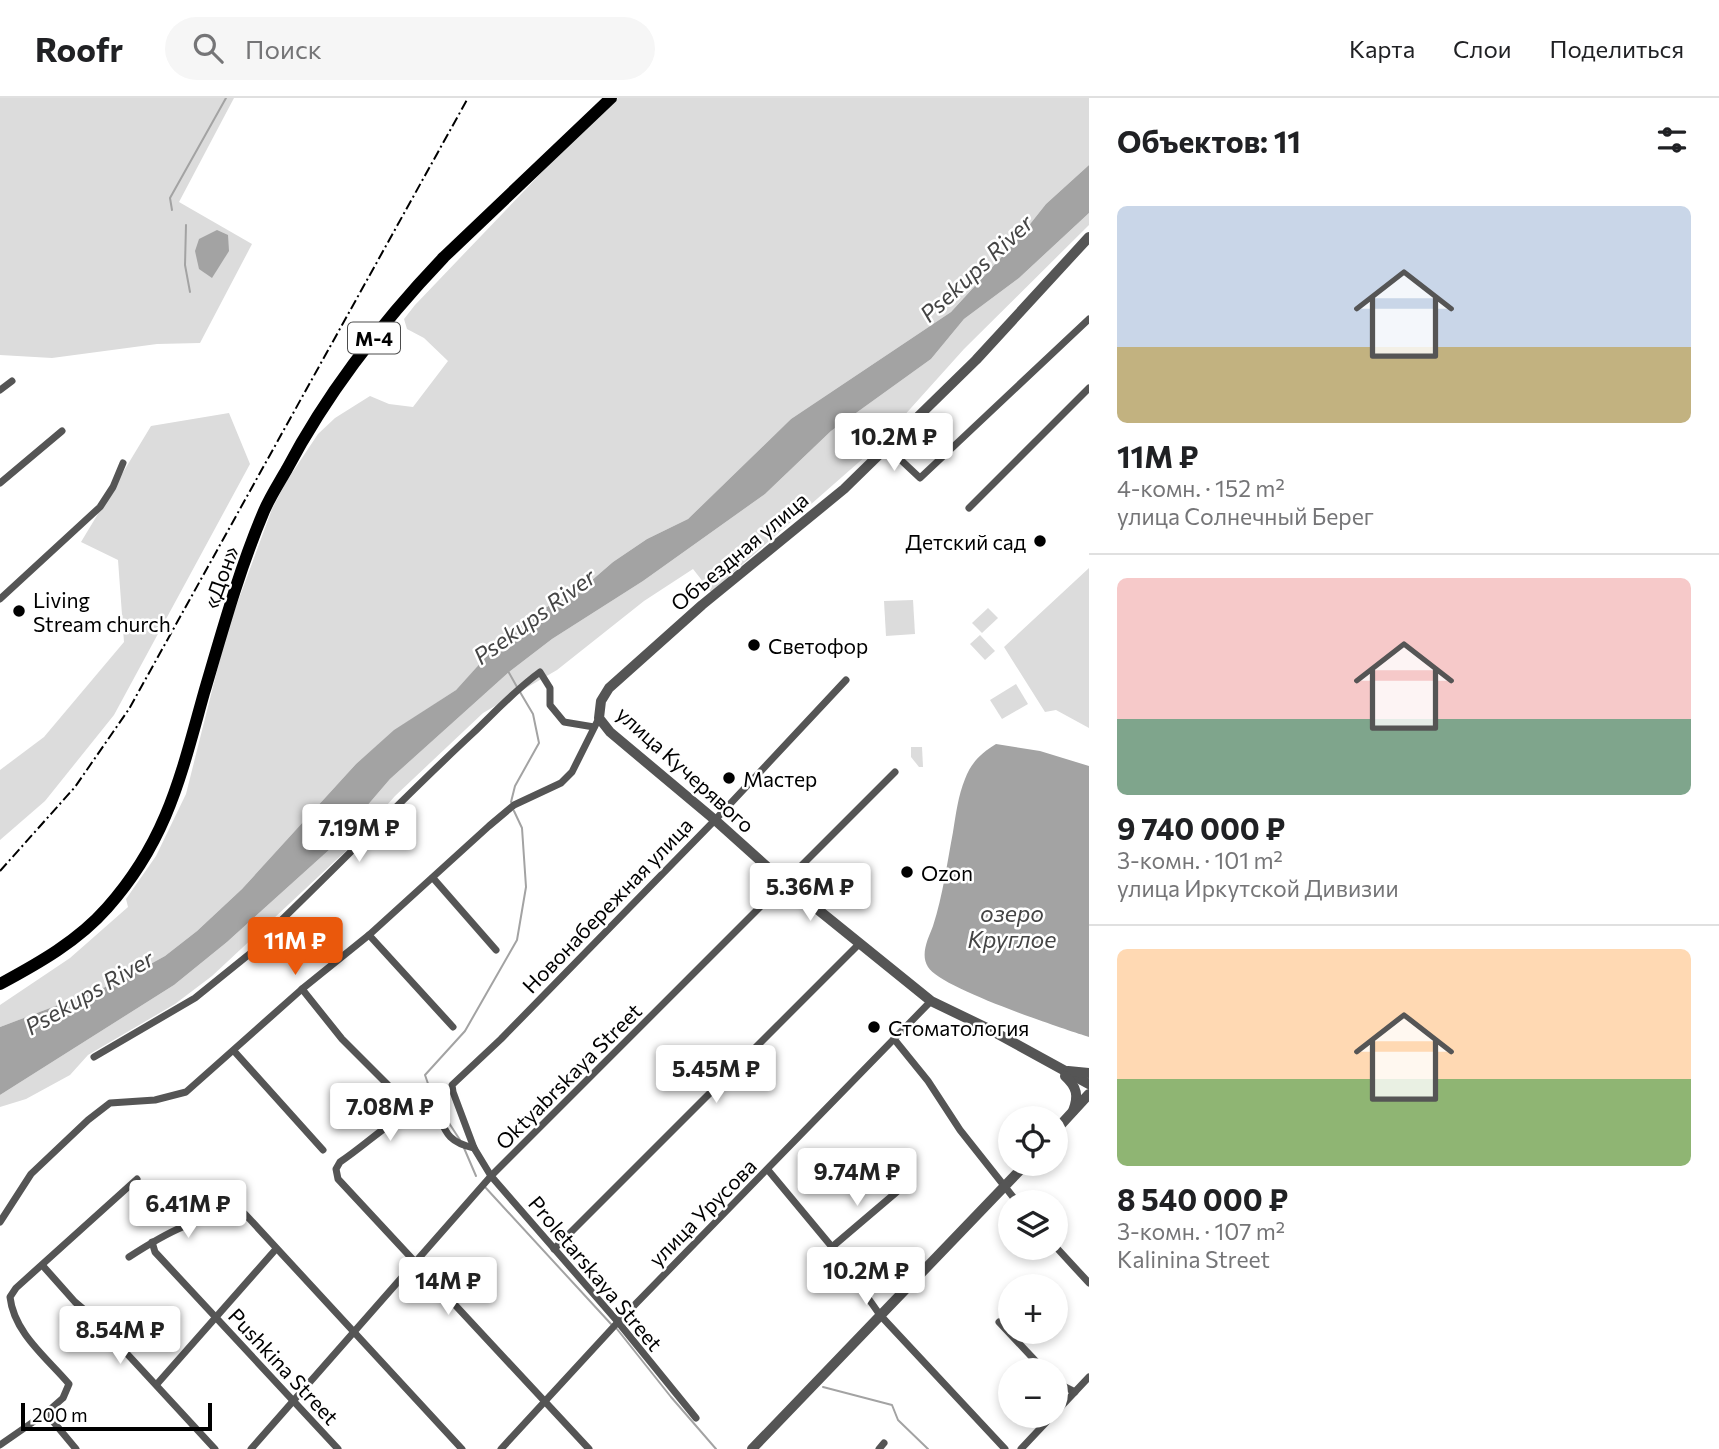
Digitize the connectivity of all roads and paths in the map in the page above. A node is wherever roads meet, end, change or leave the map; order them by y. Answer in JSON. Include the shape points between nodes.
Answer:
{"nodes":[{"id":1,"x":602,"y":98,"type":"edge"},
{"id":2,"x":611,"y":98,"type":"edge"},
{"id":3,"x":514,"y":190,"type":"junction"},
{"id":4,"x":1089,"y":237,"type":"edge"},
{"id":5,"x":1089,"y":319,"type":"edge"},
{"id":6,"x":12,"y":381,"type":"dead end"},
{"id":7,"x":1089,"y":388,"type":"edge"},
{"id":8,"x":0,"y":390,"type":"edge"},
{"id":9,"x":62,"y":431,"type":"dead end"},
{"id":10,"x":887,"y":447,"type":"junction"},
{"id":11,"x":123,"y":463,"type":"dead end"},
{"id":12,"x":0,"y":483,"type":"edge"},
{"id":13,"x":969,"y":508,"type":"dead end"},
{"id":14,"x":0,"y":599,"type":"edge"},
{"id":15,"x":846,"y":680,"type":"dead end"},
{"id":16,"x":597,"y":722,"type":"junction"},
{"id":17,"x":895,"y":772,"type":"dead end"},
{"id":18,"x":715,"y":820,"type":"junction"},
{"id":19,"x":433,"y":878,"type":"junction"},
{"id":20,"x":785,"y":883,"type":"junction"},
{"id":21,"x":369,"y":935,"type":"junction"},
{"id":22,"x":860,"y":943,"type":"junction"},
{"id":23,"x":496,"y":950,"type":"dead end"},
{"id":24,"x":0,"y":984,"type":"edge"},
{"id":25,"x":302,"y":989,"type":"junction"},
{"id":26,"x":931,"y":1001,"type":"junction"},
{"id":27,"x":453,"y":1027,"type":"dead end"},
{"id":28,"x":894,"y":1039,"type":"junction"},
{"id":29,"x":234,"y":1051,"type":"junction"},
{"id":30,"x":94,"y":1057,"type":"dead end"},
{"id":31,"x":1059,"y":1069,"type":"junction"},
{"id":32,"x":1089,"y":1073,"type":"edge"},
{"id":33,"x":1089,"y":1084,"type":"edge"},
{"id":34,"x":393,"y":1090,"type":"dead end"},
{"id":35,"x":453,"y":1091,"type":"joint"},
{"id":36,"x":1089,"y":1094,"type":"edge"},
{"id":37,"x":1073,"y":1111,"type":"junction"},
{"id":38,"x":1068,"y":1116,"type":"edge"},
{"id":39,"x":474,"y":1148,"type":"junction"},
{"id":40,"x":323,"y":1150,"type":"dead end"},
{"id":41,"x":768,"y":1170,"type":"junction"},
{"id":42,"x":491,"y":1176,"type":"junction"},
{"id":43,"x":1015,"y":1176,"type":"edge"},
{"id":44,"x":137,"y":1179,"type":"dead end"},
{"id":45,"x":1004,"y":1188,"type":"junction"},
{"id":46,"x":899,"y":1191,"type":"dead end"},
{"id":47,"x":0,"y":1222,"type":"edge"},
{"id":48,"x":152,"y":1242,"type":"junction"},
{"id":49,"x":832,"y":1247,"type":"junction"},
{"id":50,"x":276,"y":1249,"type":"junction"},
{"id":51,"x":554,"y":1249,"type":"junction"},
{"id":52,"x":129,"y":1257,"type":"dead end"},
{"id":53,"x":1068,"y":1260,"type":"edge"},
{"id":54,"x":416,"y":1261,"type":"junction"},
{"id":55,"x":43,"y":1266,"type":"junction"},
{"id":56,"x":1089,"y":1283,"type":"edge"},
{"id":57,"x":880,"y":1315,"type":"junction"},
{"id":58,"x":216,"y":1318,"type":"junction"},
{"id":59,"x":618,"y":1322,"type":"junction"},
{"id":60,"x":355,"y":1332,"type":"junction"},
{"id":61,"x":1020,"y":1344,"type":"edge"},
{"id":62,"x":1033,"y":1358,"type":"edge"},
{"id":63,"x":1089,"y":1377,"type":"edge"},
{"id":64,"x":157,"y":1384,"type":"junction"},
{"id":65,"x":1068,"y":1388,"type":"edge"},
{"id":66,"x":1075,"y":1392,"type":"junction"},
{"id":67,"x":1068,"y":1399,"type":"edge"},
{"id":68,"x":544,"y":1400,"type":"junction"},
{"id":69,"x":294,"y":1401,"type":"junction"},
{"id":70,"x":46,"y":1413,"type":"junction"},
{"id":71,"x":696,"y":1419,"type":"dead end"},
{"id":72,"x":1041,"y":1428,"type":"edge"},
{"id":73,"x":0,"y":1445,"type":"edge"},
{"id":74,"x":76,"y":1449,"type":"edge"},
{"id":75,"x":215,"y":1449,"type":"edge"},
{"id":76,"x":251,"y":1449,"type":"edge"},
{"id":77,"x":338,"y":1449,"type":"edge"},
{"id":78,"x":462,"y":1449,"type":"edge"},
{"id":79,"x":501,"y":1449,"type":"edge"},
{"id":80,"x":589,"y":1449,"type":"edge"},
{"id":81,"x":752,"y":1449,"type":"edge"},
{"id":82,"x":1005,"y":1449,"type":"edge"},
{"id":83,"x":1021,"y":1449,"type":"edge"}],
"edges":[{"from":1,"to":3,"type":"highway","name":"«Дон»","number":"М-4"},
{"from":2,"to":3,"type":"highway","name":"«Дон»","number":"М-4"},
{"from":3,"to":24,"type":"highway","name":"«Дон»","number":"М-4","via":[[383,324],[301,442],[265,510],[227,613],[173,802],[144,860],[106,910],[78,936]]},
{"from":4,"to":10,"type":"street","name":"Объездная улица","via":[[976,360]]},
{"from":5,"to":10,"type":"street","via":[[920,478]]},
{"from":6,"to":8,"type":"street"},
{"from":7,"to":13,"type":"street"},
{"from":9,"to":12,"type":"street"},
{"from":10,"to":16,"type":"street","name":"Объездная улица","via":[[844,489],[609,688]]},
{"from":11,"to":14,"type":"street","via":[[100,507]]},
{"from":15,"to":18,"type":"street","name":"Новонабережная улица"},
{"from":16,"to":18,"type":"street","name":"улица Кучерявого"},
{"from":16,"to":19,"type":"street","via":[[572,772],[561,783],[514,805]]},
{"from":16,"to":30,"type":"street","via":[[564,722],[550,705],[550,688],[540,672],[517,688],[402,798],[262,944],[195,998]]},
{"from":17,"to":20,"type":"street","name":"Oktyabrskaya Street"},
{"from":18,"to":20,"type":"street","name":"улица Кучерявого"},
{"from":18,"to":35,"type":"street","name":"Новонабережная улица","via":[[452,1085]]},
{"from":19,"to":21,"type":"street"},
{"from":19,"to":23,"type":"street"},
{"from":20,"to":22,"type":"street","name":"улица Кучерявого"},
{"from":20,"to":42,"type":"street","name":"Oktyabrskaya Street"},
{"from":21,"to":25,"type":"street"},
{"from":21,"to":27,"type":"street"},
{"from":22,"to":26,"type":"street","name":"улица Кучерявого"},
{"from":22,"to":51,"type":"street"},
{"from":25,"to":29,"type":"street"},
{"from":25,"to":34,"type":"street"},
{"from":26,"to":28,"type":"street","name":"улица Урусова"},
{"from":26,"to":31,"type":"street","name":"улица Кучерявого"},
{"from":28,"to":41,"type":"street","name":"улица Урусова"},
{"from":28,"to":45,"type":"street"},
{"from":29,"to":40,"type":"street"},
{"from":29,"to":47,"type":"street","via":[[186,1092],[103,1109],[32,1174]]},
{"from":31,"to":32,"type":"street","name":"улица Кучерявого"},
{"from":31,"to":33,"type":"street","name":"улица Кучерявого"},
{"from":31,"to":37,"type":"street","name":"улица Кучерявого","via":[[1075,1087]]},
{"from":35,"to":39,"type":"street","name":"Proletarskaya Street"},
{"from":36,"to":37,"type":"street"},
{"from":37,"to":38,"type":"street"},
{"from":39,"to":42,"type":"street","name":"Proletarskaya Street"},
{"from":39,"to":54,"type":"street","name":"Proletarskaya Street","via":[[454,1143],[432,1102],[403,1116],[336,1169],[338,1179]]},
{"from":41,"to":49,"type":"street"},
{"from":41,"to":59,"type":"street","name":"улица Урусова"},
{"from":42,"to":51,"type":"street","name":"Proletarskaya Street"},
{"from":42,"to":54,"type":"street","name":"Oktyabrskaya Street"},
{"from":43,"to":45,"type":"street"},
{"from":44,"to":55,"type":"street"},
{"from":45,"to":57,"type":"street"},
{"from":46,"to":49,"type":"street"},
{"from":48,"to":50,"type":"street","via":[[223,1214],[245,1214]]},
{"from":48,"to":52,"type":"street"},
{"from":48,"to":58,"type":"street","name":"Pushkina Street","via":[[155,1252]]},
{"from":49,"to":57,"type":"street"},
{"from":50,"to":58,"type":"street"},
{"from":50,"to":60,"type":"street"},
{"from":51,"to":59,"type":"street","name":"Proletarskaya Street"},
{"from":53,"to":56,"type":"street"},
{"from":54,"to":60,"type":"street","name":"Oktyabrskaya Street"},
{"from":54,"to":68,"type":"street"},
{"from":55,"to":64,"type":"street"},
{"from":55,"to":70,"type":"street","via":[[10,1297],[20,1328],[69,1384],[63,1398]]},
{"from":57,"to":81,"type":"street"},
{"from":57,"to":82,"type":"street"},
{"from":58,"to":64,"type":"street"},
{"from":58,"to":69,"type":"street","name":"Pushkina Street"},
{"from":59,"to":68,"type":"street","name":"улица Урусова"},
{"from":59,"to":71,"type":"street","name":"Proletarskaya Street"},
{"from":60,"to":69,"type":"street","name":"Oktyabrskaya Street"},
{"from":60,"to":78,"type":"street"},
{"from":61,"to":62,"type":"street"},
{"from":63,"to":66,"type":"street"},
{"from":64,"to":75,"type":"street"},
{"from":65,"to":66,"type":"street"},
{"from":66,"to":67,"type":"street"},
{"from":68,"to":79,"type":"street","name":"улица Урусова"},
{"from":68,"to":80,"type":"street"},
{"from":69,"to":76,"type":"street","name":"Oktyabrskaya Street"},
{"from":69,"to":77,"type":"street","name":"Pushkina Street"},
{"from":70,"to":73,"type":"street"},
{"from":70,"to":74,"type":"street"},
{"from":72,"to":83,"type":"street"}]}
